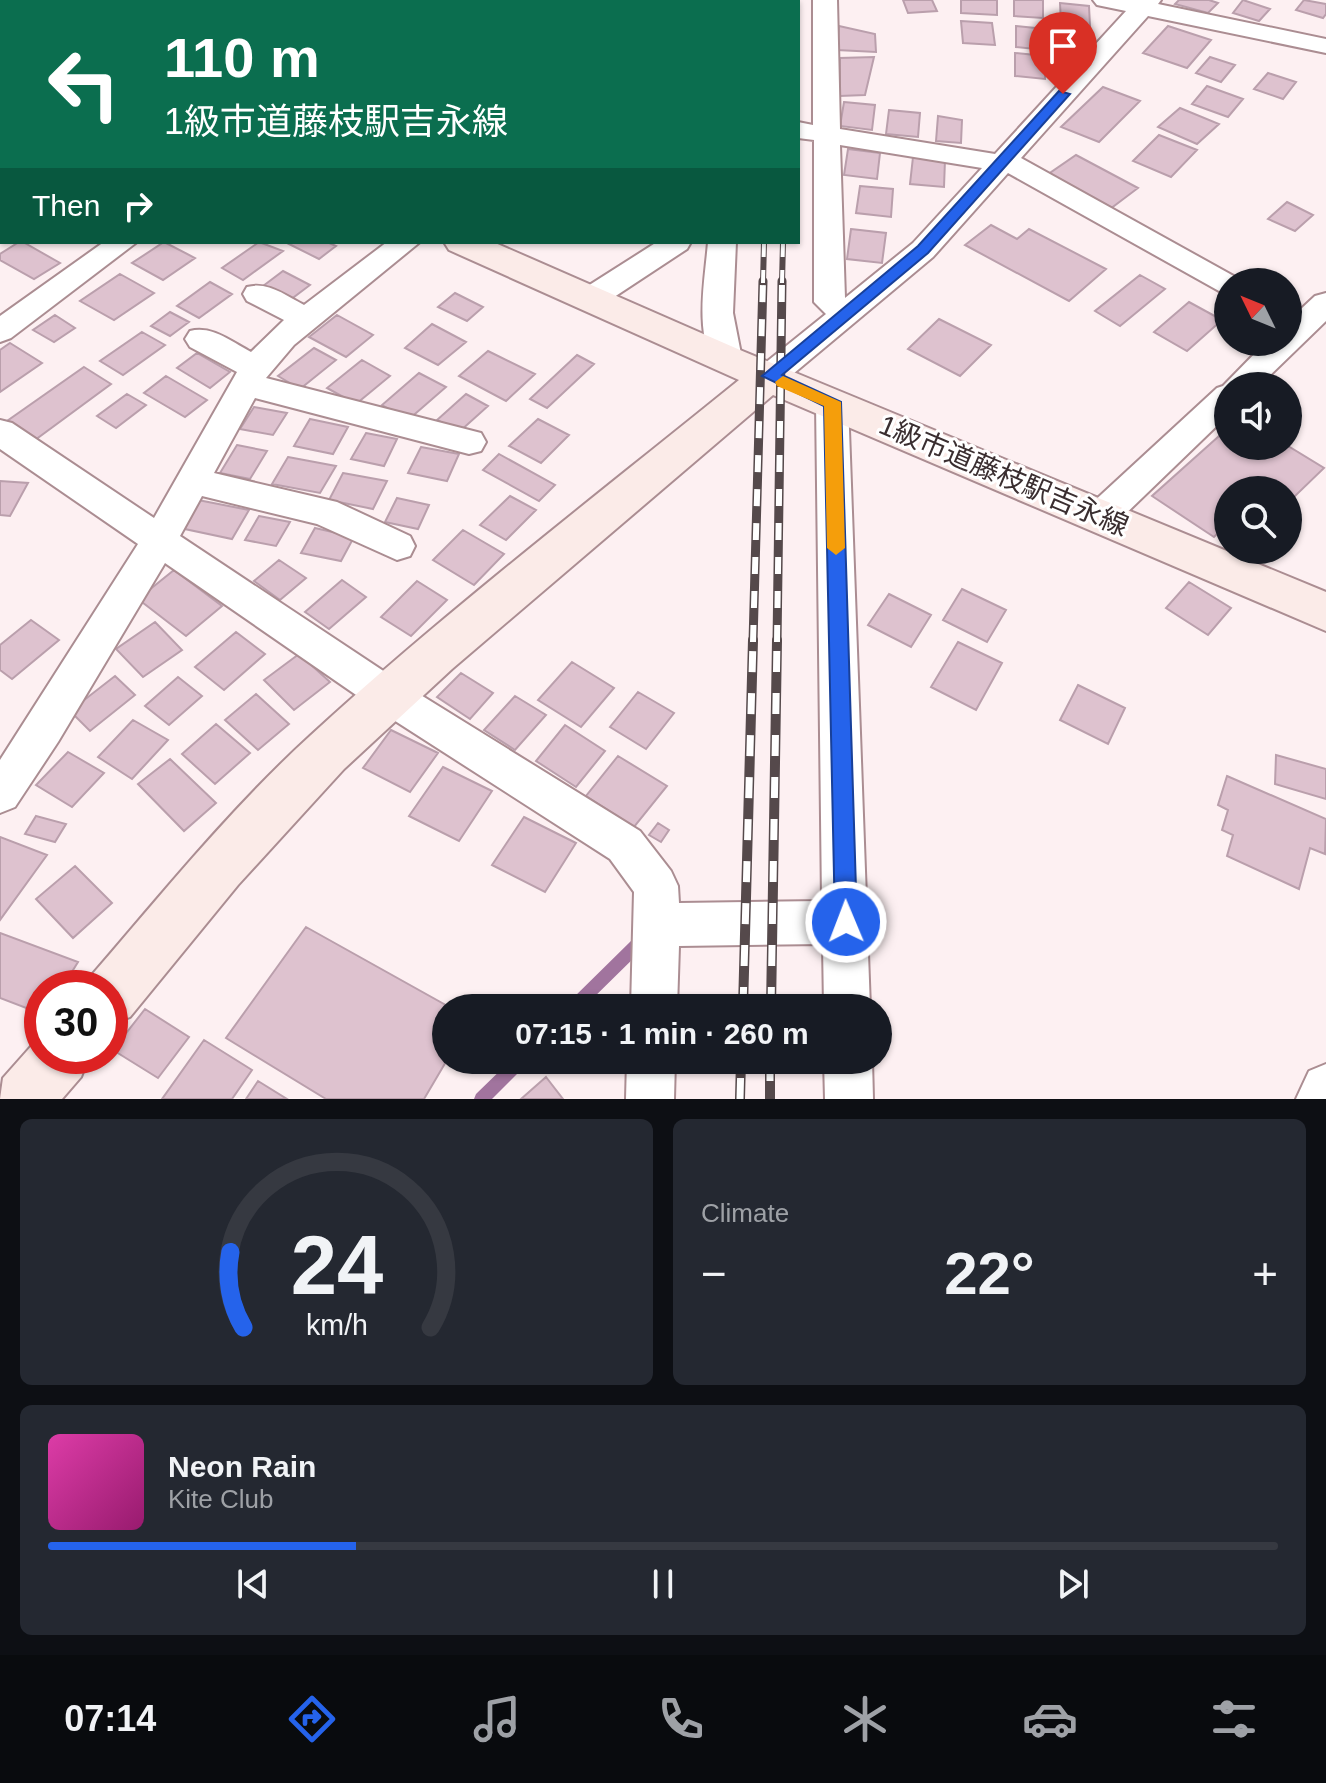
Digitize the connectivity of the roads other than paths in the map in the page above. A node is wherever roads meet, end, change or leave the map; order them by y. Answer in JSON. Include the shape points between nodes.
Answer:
{"nodes":[{"id":1,"x":825,"y":0,"type":"edge"},
{"id":2,"x":1105,"y":0,"type":"edge"},
{"id":3,"x":1145,"y":3,"type":"edge"},
{"id":4,"x":1326,"y":46,"type":"edge"},
{"id":5,"x":800,"y":130,"type":"edge"},
{"id":6,"x":827,"y":135,"type":"junction"},
{"id":7,"x":1003,"y":161,"type":"junction"},
{"id":8,"x":120,"y":244,"type":"edge"},
{"id":9,"x":403,"y":244,"type":"edge"},
{"id":10,"x":467,"y":244,"type":"edge"},
{"id":11,"x":674,"y":244,"type":"edge"},
{"id":12,"x":722,"y":244,"type":"edge"},
{"id":13,"x":1214,"y":278,"type":"edge"},
{"id":14,"x":258,"y":294,"type":"dead end"},
{"id":15,"x":591,"y":298,"type":"junction"},
{"id":16,"x":1326,"y":303,"type":"edge"},
{"id":17,"x":846,"y":313,"type":"junction"},
{"id":18,"x":306,"y":319,"type":"junction"},
{"id":19,"x":1302,"y":330,"type":"edge"},
{"id":20,"x":0,"y":331,"type":"edge"},
{"id":21,"x":201,"y":339,"type":"dead end"},
{"id":22,"x":1273,"y":356,"type":"edge"},
{"id":23,"x":726,"y":359,"type":"junction"},
{"id":24,"x":1255,"y":372,"type":"edge"},
{"id":25,"x":250,"y":376,"type":"junction"},
{"id":26,"x":770,"y":376,"type":"junction"},
{"id":27,"x":832,"y":402,"type":"junction"},
{"id":28,"x":1214,"y":409,"type":"edge"},
{"id":29,"x":0,"y":432,"type":"edge"},
{"id":30,"x":469,"y":442,"type":"dead end"},
{"id":31,"x":193,"y":481,"type":"junction"},
{"id":32,"x":1102,"y":515,"type":"junction"},
{"id":33,"x":160,"y":540,"type":"junction"},
{"id":34,"x":397,"y":546,"type":"dead end"},
{"id":35,"x":1326,"y":612,"type":"edge"},
{"id":36,"x":389,"y":696,"type":"junction"},
{"id":37,"x":0,"y":794,"type":"edge"},
{"id":38,"x":846,"y":922,"type":"junction"},
{"id":39,"x":658,"y":925,"type":"junction"},
{"id":40,"x":128,"y":976,"type":"edge"},
{"id":41,"x":655,"y":994,"type":"edge"},
{"id":42,"x":847,"y":994,"type":"edge"},
{"id":43,"x":651,"y":1074,"type":"edge"},
{"id":44,"x":848,"y":1074,"type":"edge"},
{"id":45,"x":1326,"y":1088,"type":"edge"},
{"id":46,"x":650,"y":1099,"type":"edge"},
{"id":47,"x":849,"y":1099,"type":"edge"},
{"id":48,"x":1320,"y":1099,"type":"edge"}],
"edges":[{"from":1,"to":6,"type":"street"},
{"from":2,"to":3,"type":"street"},
{"from":3,"to":4,"type":"street"},
{"from":3,"to":7,"type":"street"},
{"from":5,"to":6,"type":"street"},
{"from":6,"to":7,"type":"street"},
{"from":6,"to":17,"type":"street","via":[[829,302]]},
{"from":7,"to":13,"type":"street"},
{"from":7,"to":17,"type":"street","via":[[923,250]]},
{"from":8,"to":20,"type":"street"},
{"from":9,"to":18,"type":"street"},
{"from":10,"to":15,"type":"street","name":"1級市道藤枝駅吉永線"},
{"from":11,"to":15,"type":"street"},
{"from":12,"to":23,"type":"street","via":[[718,313]]},
{"from":14,"to":18,"type":"street"},
{"from":15,"to":23,"type":"street","name":"1級市道藤枝駅吉永線"},
{"from":16,"to":19,"type":"street"},
{"from":17,"to":26,"type":"street"},
{"from":18,"to":25,"type":"street"},
{"from":21,"to":25,"type":"street"},
{"from":22,"to":24,"type":"street"},
{"from":23,"to":26,"type":"street","name":"1級市道藤枝駅吉永線"},
{"from":25,"to":30,"type":"street"},
{"from":25,"to":31,"type":"street"},
{"from":26,"to":27,"type":"street","name":"1級市道藤枝駅吉永線"},
{"from":26,"to":36,"type":"street"},
{"from":27,"to":32,"type":"street","name":"1級市道藤枝駅吉永線"},
{"from":27,"to":38,"type":"street"},
{"from":28,"to":32,"type":"street"},
{"from":29,"to":33,"type":"street"},
{"from":31,"to":33,"type":"street"},
{"from":31,"to":34,"type":"street","via":[[325,512]]},
{"from":32,"to":35,"type":"street","name":"1級市道藤枝駅吉永線"},
{"from":33,"to":36,"type":"street"},
{"from":33,"to":37,"type":"street"},
{"from":36,"to":39,"type":"street","via":[[625,845],[656,886]]},
{"from":36,"to":40,"type":"street","via":[[326,753],[219,867]]},
{"from":38,"to":39,"type":"street"},
{"from":38,"to":42,"type":"street"},
{"from":39,"to":41,"type":"street"},
{"from":43,"to":46,"type":"street"},
{"from":44,"to":47,"type":"street"},
{"from":45,"to":48,"type":"street"}]}
